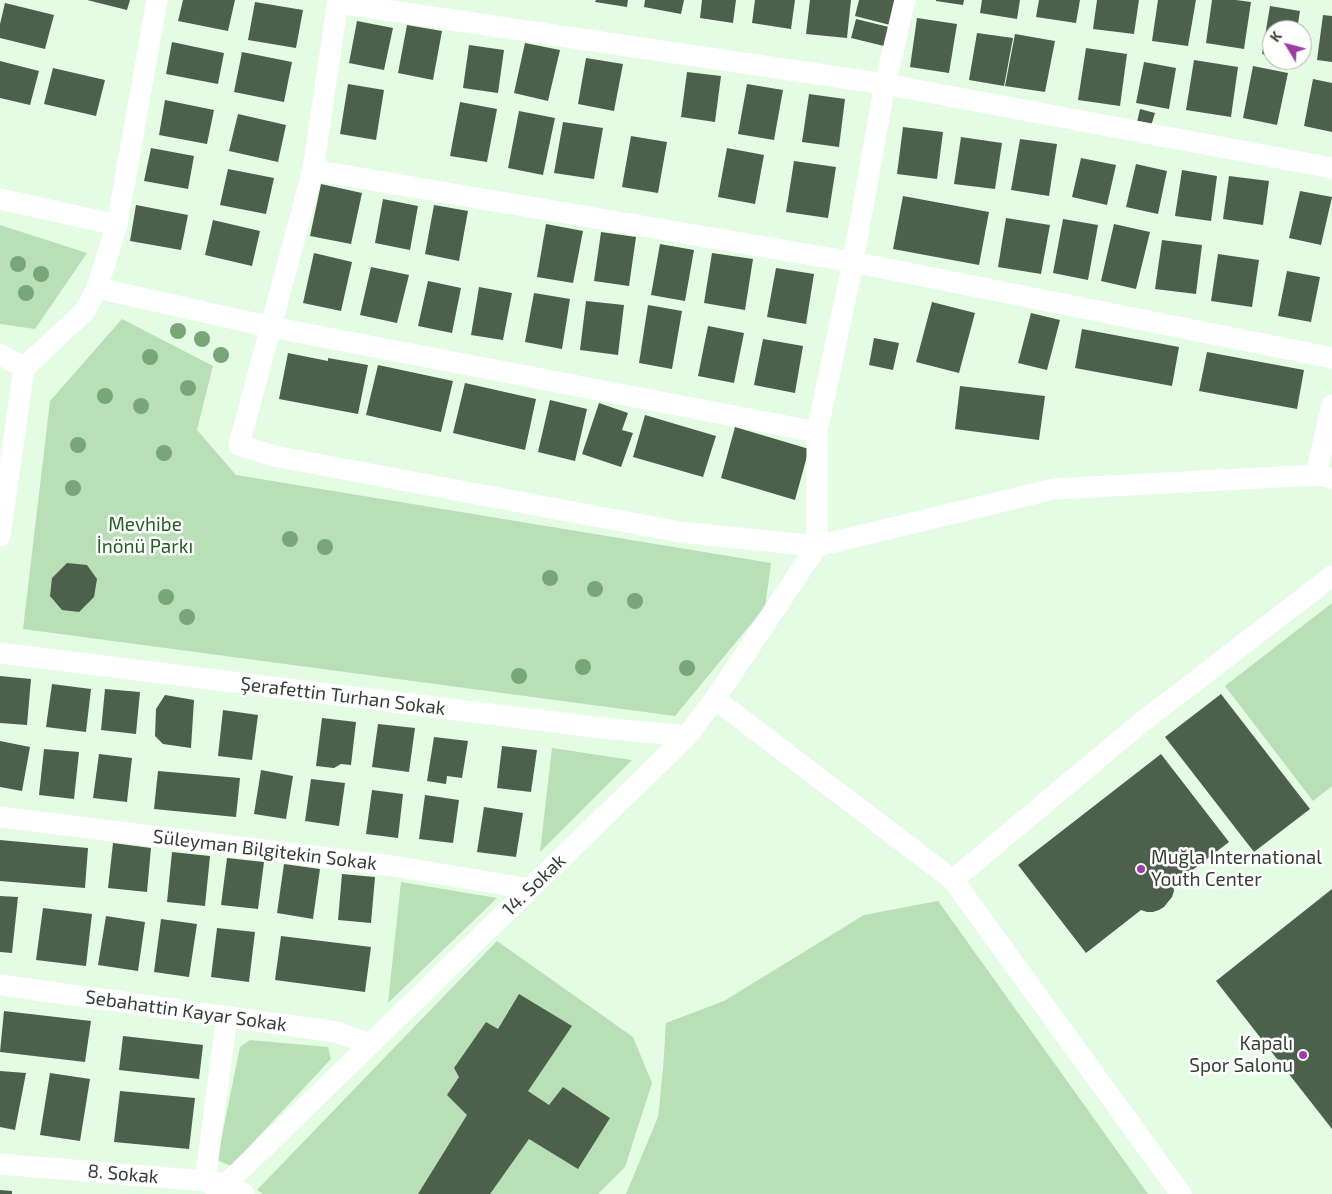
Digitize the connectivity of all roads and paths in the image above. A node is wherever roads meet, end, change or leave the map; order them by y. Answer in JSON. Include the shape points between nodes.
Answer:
{"nodes":[{"id":1,"x":157,"y":0,"type":"edge"},
{"id":2,"x":905,"y":0,"type":"edge"},
{"id":3,"x":338,"y":1,"type":"edge"},
{"id":4,"x":885,"y":84,"type":"junction"},
{"id":5,"x":1332,"y":168,"type":"edge"},
{"id":6,"x":313,"y":170,"type":"junction"},
{"id":7,"x":0,"y":199,"type":"edge"},
{"id":8,"x":117,"y":225,"type":"junction"},
{"id":9,"x":853,"y":262,"type":"junction"},
{"id":10,"x":96,"y":288,"type":"junction"},
{"id":11,"x":271,"y":327,"type":"junction"},
{"id":12,"x":0,"y":354,"type":"edge"},
{"id":13,"x":1332,"y":358,"type":"edge"},
{"id":14,"x":24,"y":368,"type":"junction"},
{"id":15,"x":1332,"y":405,"type":"edge"},
{"id":16,"x":818,"y":432,"type":"junction"},
{"id":17,"x":1324,"y":477,"type":"edge"},
{"id":18,"x":2,"y":501,"type":"edge"},
{"id":19,"x":0,"y":536,"type":"edge"},
{"id":20,"x":817,"y":546,"type":"junction"},
{"id":21,"x":1332,"y":576,"type":"edge"},
{"id":22,"x":0,"y":653,"type":"edge"},
{"id":23,"x":715,"y":699,"type":"junction"},
{"id":24,"x":687,"y":736,"type":"junction"},
{"id":25,"x":0,"y":817,"type":"edge"},
{"id":26,"x":953,"y":880,"type":"junction"},
{"id":27,"x":530,"y":889,"type":"junction"},
{"id":28,"x":0,"y":985,"type":"edge"},
{"id":29,"x":227,"y":1017,"type":"junction"},
{"id":30,"x":370,"y":1044,"type":"junction"},
{"id":31,"x":0,"y":1164,"type":"edge"},
{"id":32,"x":223,"y":1188,"type":"edge"},
{"id":33,"x":1181,"y":1194,"type":"edge"}],
"edges":[{"from":1,"to":8,"type":"street"},
{"from":2,"to":4,"type":"street"},
{"from":3,"to":4,"type":"street"},
{"from":3,"to":6,"type":"street"},
{"from":4,"to":5,"type":"street"},
{"from":4,"to":9,"type":"street"},
{"from":6,"to":9,"type":"street"},
{"from":6,"to":11,"type":"street"},
{"from":7,"to":8,"type":"street"},
{"from":8,"to":10,"type":"street"},
{"from":9,"to":13,"type":"street"},
{"from":9,"to":16,"type":"street"},
{"from":10,"to":11,"type":"street"},
{"from":10,"to":14,"type":"street","via":[[84,311]]},
{"from":11,"to":16,"type":"street"},
{"from":11,"to":20,"type":"street","via":[[239,445],[274,456],[680,532]]},
{"from":12,"to":14,"type":"street"},
{"from":14,"to":18,"type":"street"},
{"from":15,"to":17,"type":"street"},
{"from":16,"to":20,"type":"street"},
{"from":17,"to":20,"type":"street","via":[[1054,489]]},
{"from":18,"to":19,"type":"street"},
{"from":20,"to":23,"type":"street","name":"14. Sokak"},
{"from":21,"to":26,"type":"street","via":[[1137,726]]},
{"from":22,"to":24,"type":"street","name":"Şerafettin Turhan Sokak"},
{"from":23,"to":24,"type":"street","name":"14. Sokak"},
{"from":23,"to":26,"type":"street"},
{"from":24,"to":27,"type":"street","name":"14. Sokak"},
{"from":25,"to":27,"type":"street","name":"Süleyman Bilgitekin Sokak","via":[[393,866]]},
{"from":26,"to":33,"type":"street"},
{"from":27,"to":30,"type":"street","name":"14. Sokak"},
{"from":28,"to":29,"type":"street","name":"Sebahattin Kayar Sokak"},
{"from":29,"to":30,"type":"street","name":"Sebahattin Kayar Sokak","via":[[336,1032]]},
{"from":29,"to":32,"type":"street"},
{"from":30,"to":32,"type":"street","name":"14. Sokak"},
{"from":31,"to":32,"type":"street","name":"8. Sokak"}]}
